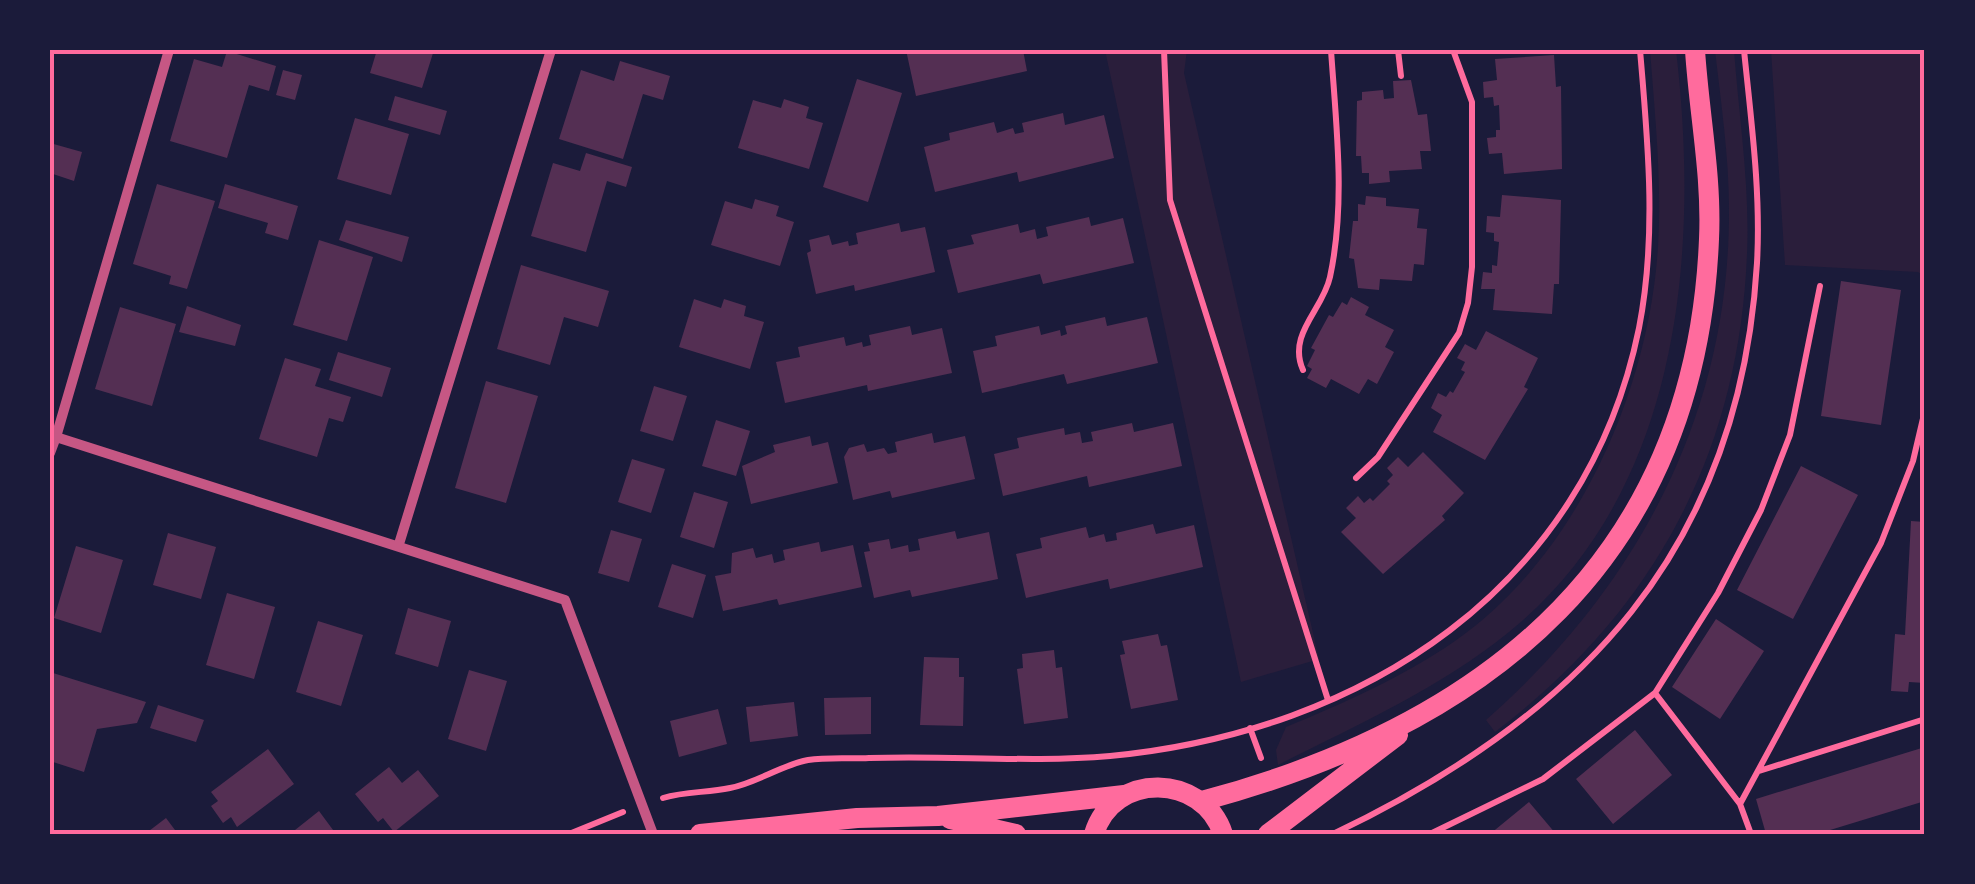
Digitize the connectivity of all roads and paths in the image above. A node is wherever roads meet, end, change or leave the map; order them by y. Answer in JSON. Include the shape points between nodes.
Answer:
{"nodes":[{"id":1,"x":169,"y":50,"type":"edge"},
{"id":2,"x":550,"y":50,"type":"edge"},
{"id":3,"x":1164,"y":50,"type":"edge"},
{"id":4,"x":1331,"y":50,"type":"edge"},
{"id":5,"x":1398,"y":50,"type":"edge"},
{"id":6,"x":1440,"y":50,"type":"edge"},
{"id":7,"x":1640,"y":50,"type":"edge"},
{"id":8,"x":1695,"y":50,"type":"edge"},
{"id":9,"x":1452,"y":51,"type":"edge"},
{"id":10,"x":1402,"y":76,"type":"dead end"},
{"id":11,"x":1820,"y":286,"type":"dead end"},
{"id":12,"x":1303,"y":370,"type":"dead end"},
{"id":13,"x":1925,"y":410,"type":"edge"},
{"id":14,"x":53,"y":436,"type":"edge"},
{"id":15,"x":50,"y":453,"type":"edge"},
{"id":16,"x":1914,"y":460,"type":"junction"},
{"id":17,"x":1925,"y":463,"type":"edge"},
{"id":18,"x":1356,"y":478,"type":"dead end"},
{"id":19,"x":399,"y":544,"type":"junction"},
{"id":20,"x":1655,"y":693,"type":"junction"},
{"id":21,"x":1328,"y":700,"type":"junction"},
{"id":22,"x":1428,"y":713,"type":"junction"},
{"id":23,"x":1925,"y":719,"type":"edge"},
{"id":24,"x":1758,"y":772,"type":"junction"},
{"id":25,"x":1124,"y":795,"type":"junction"},
{"id":26,"x":1202,"y":801,"type":"junction"},
{"id":27,"x":644,"y":804,"type":"junction"},
{"id":28,"x":1740,"y":804,"type":"junction"},
{"id":29,"x":938,"y":816,"type":"junction"},
{"id":30,"x":568,"y":834,"type":"edge"},
{"id":31,"x":653,"y":834,"type":"edge"},
{"id":32,"x":700,"y":834,"type":"edge"},
{"id":33,"x":1016,"y":834,"type":"edge"},
{"id":34,"x":1094,"y":834,"type":"edge"},
{"id":35,"x":1223,"y":834,"type":"edge"},
{"id":36,"x":1268,"y":834,"type":"edge"},
{"id":37,"x":1430,"y":834,"type":"edge"},
{"id":38,"x":1751,"y":834,"type":"edge"}],
"edges":[{"from":1,"to":14,"type":"street"},
{"from":2,"to":19,"type":"street"},
{"from":3,"to":21,"type":"path","via":[[1170,200]]},
{"from":4,"to":12,"type":"path","via":[[1339,180],[1330,280],[1298,342]]},
{"from":5,"to":10,"type":"path"},
{"from":6,"to":9,"type":"path"},
{"from":7,"to":21,"type":"path","via":[[1650,246],[1634,345],[1593,460],[1554,528],[1505,586],[1442,638]]},
{"from":8,"to":22,"type":"main road","via":[[1709,240],[1695,341],[1664,452],[1632,518],[1547,628]]},
{"from":9,"to":18,"type":"path","via":[[1472,102],[1468,303],[1459,333],[1378,456]]},
{"from":11,"to":20,"type":"path","via":[[1790,435],[1767,495],[1718,593]]},
{"from":13,"to":16,"type":"path"},
{"from":14,"to":15,"type":"street"},
{"from":14,"to":19,"type":"street"},
{"from":16,"to":17,"type":"path"},
{"from":16,"to":24,"type":"path","via":[[1882,543]]},
{"from":19,"to":27,"type":"street","via":[[565,600]]},
{"from":20,"to":28,"type":"path"},
{"from":20,"to":37,"type":"path","via":[[1542,780]]},
{"from":21,"to":27,"type":"path","via":[[1250,728],[1113,755],[808,760],[731,788]]},
{"from":22,"to":26,"type":"main road","via":[[1270,783]]},
{"from":22,"to":36,"type":"main road"},
{"from":23,"to":24,"type":"path"},
{"from":24,"to":28,"type":"path"},
{"from":25,"to":26,"type":"main road","via":[[1160,786]]},
{"from":25,"to":29,"type":"main road"},
{"from":25,"to":34,"type":"main road"},
{"from":26,"to":35,"type":"main road"},
{"from":27,"to":30,"type":"path"},
{"from":27,"to":31,"type":"street"},
{"from":28,"to":38,"type":"path"},
{"from":29,"to":32,"type":"main road"},
{"from":29,"to":33,"type":"main road"}]}
